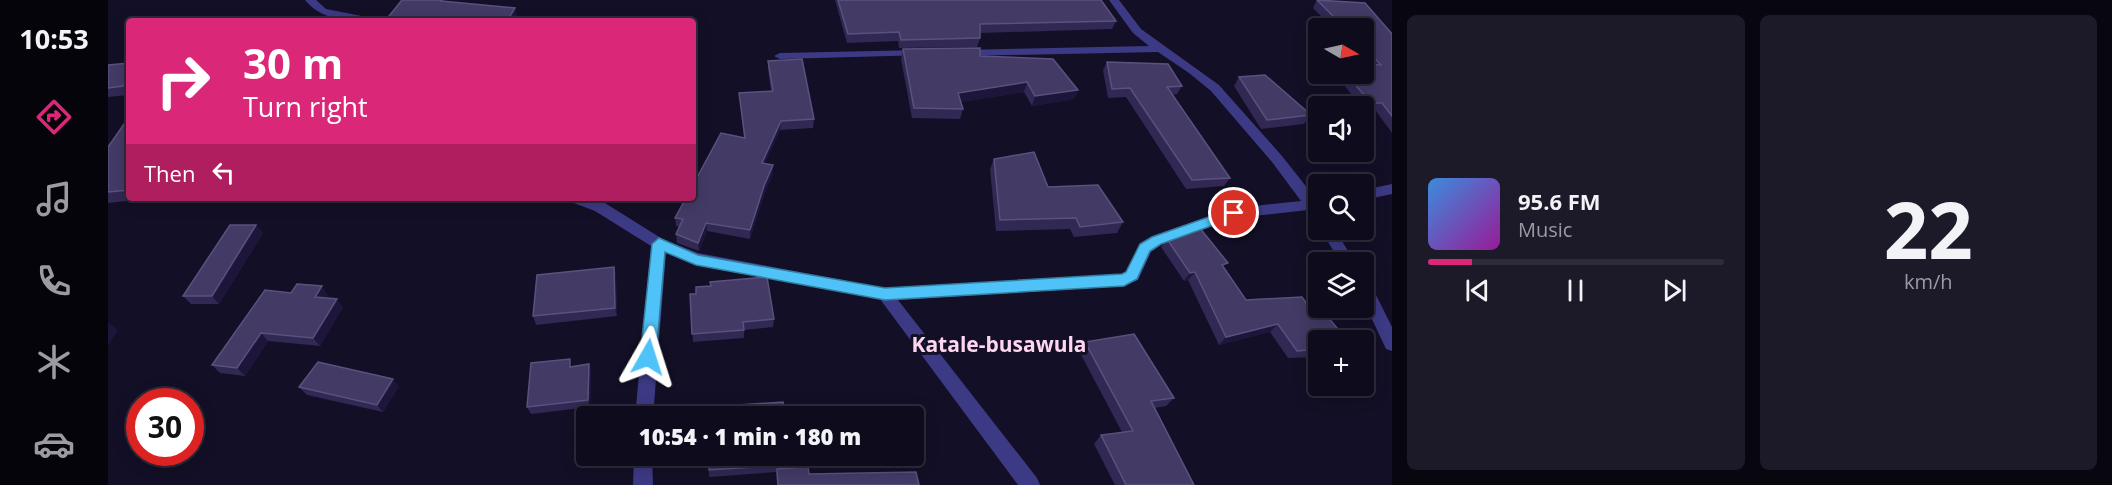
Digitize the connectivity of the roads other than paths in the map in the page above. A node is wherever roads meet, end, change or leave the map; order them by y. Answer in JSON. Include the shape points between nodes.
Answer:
{"nodes":[{"id":1,"x":310,"y":0,"type":"edge"},
{"id":2,"x":1114,"y":0,"type":"edge"},
{"id":3,"x":356,"y":18,"type":"edge"},
{"id":4,"x":1160,"y":49,"type":"junction"},
{"id":5,"x":780,"y":56,"type":"dead end"},
{"id":6,"x":1392,"y":189,"type":"edge"},
{"id":7,"x":1374,"y":193,"type":"edge"},
{"id":8,"x":1308,"y":197,"type":"edge"},
{"id":9,"x":584,"y":201,"type":"edge"},
{"id":10,"x":1308,"y":209,"type":"edge"},
{"id":11,"x":659,"y":244,"type":"junction"},
{"id":12,"x":885,"y":294,"type":"junction"},
{"id":13,"x":1374,"y":307,"type":"edge"},
{"id":14,"x":1392,"y":344,"type":"edge"},
{"id":15,"x":645,"y":406,"type":"edge"},
{"id":16,"x":643,"y":466,"type":"edge"},
{"id":17,"x":643,"y":485,"type":"edge"},
{"id":18,"x":1030,"y":485,"type":"edge"}],
"edges":[{"from":1,"to":3,"type":"street","via":[[323,12]]},
{"from":2,"to":4,"type":"street","via":[[1137,31]]},
{"from":4,"to":5,"type":"street"},
{"from":4,"to":8,"type":"street","via":[[1215,88]]},
{"from":6,"to":7,"type":"street"},
{"from":9,"to":11,"type":"street"},
{"from":10,"to":12,"type":"street","via":[[1234,213],[1157,240],[1145,248],[1132,276],[1124,280]]},
{"from":11,"to":12,"type":"street","via":[[696,260]]},
{"from":11,"to":15,"type":"street"},
{"from":12,"to":18,"type":"street"},
{"from":13,"to":14,"type":"street"},
{"from":16,"to":17,"type":"street"}]}
